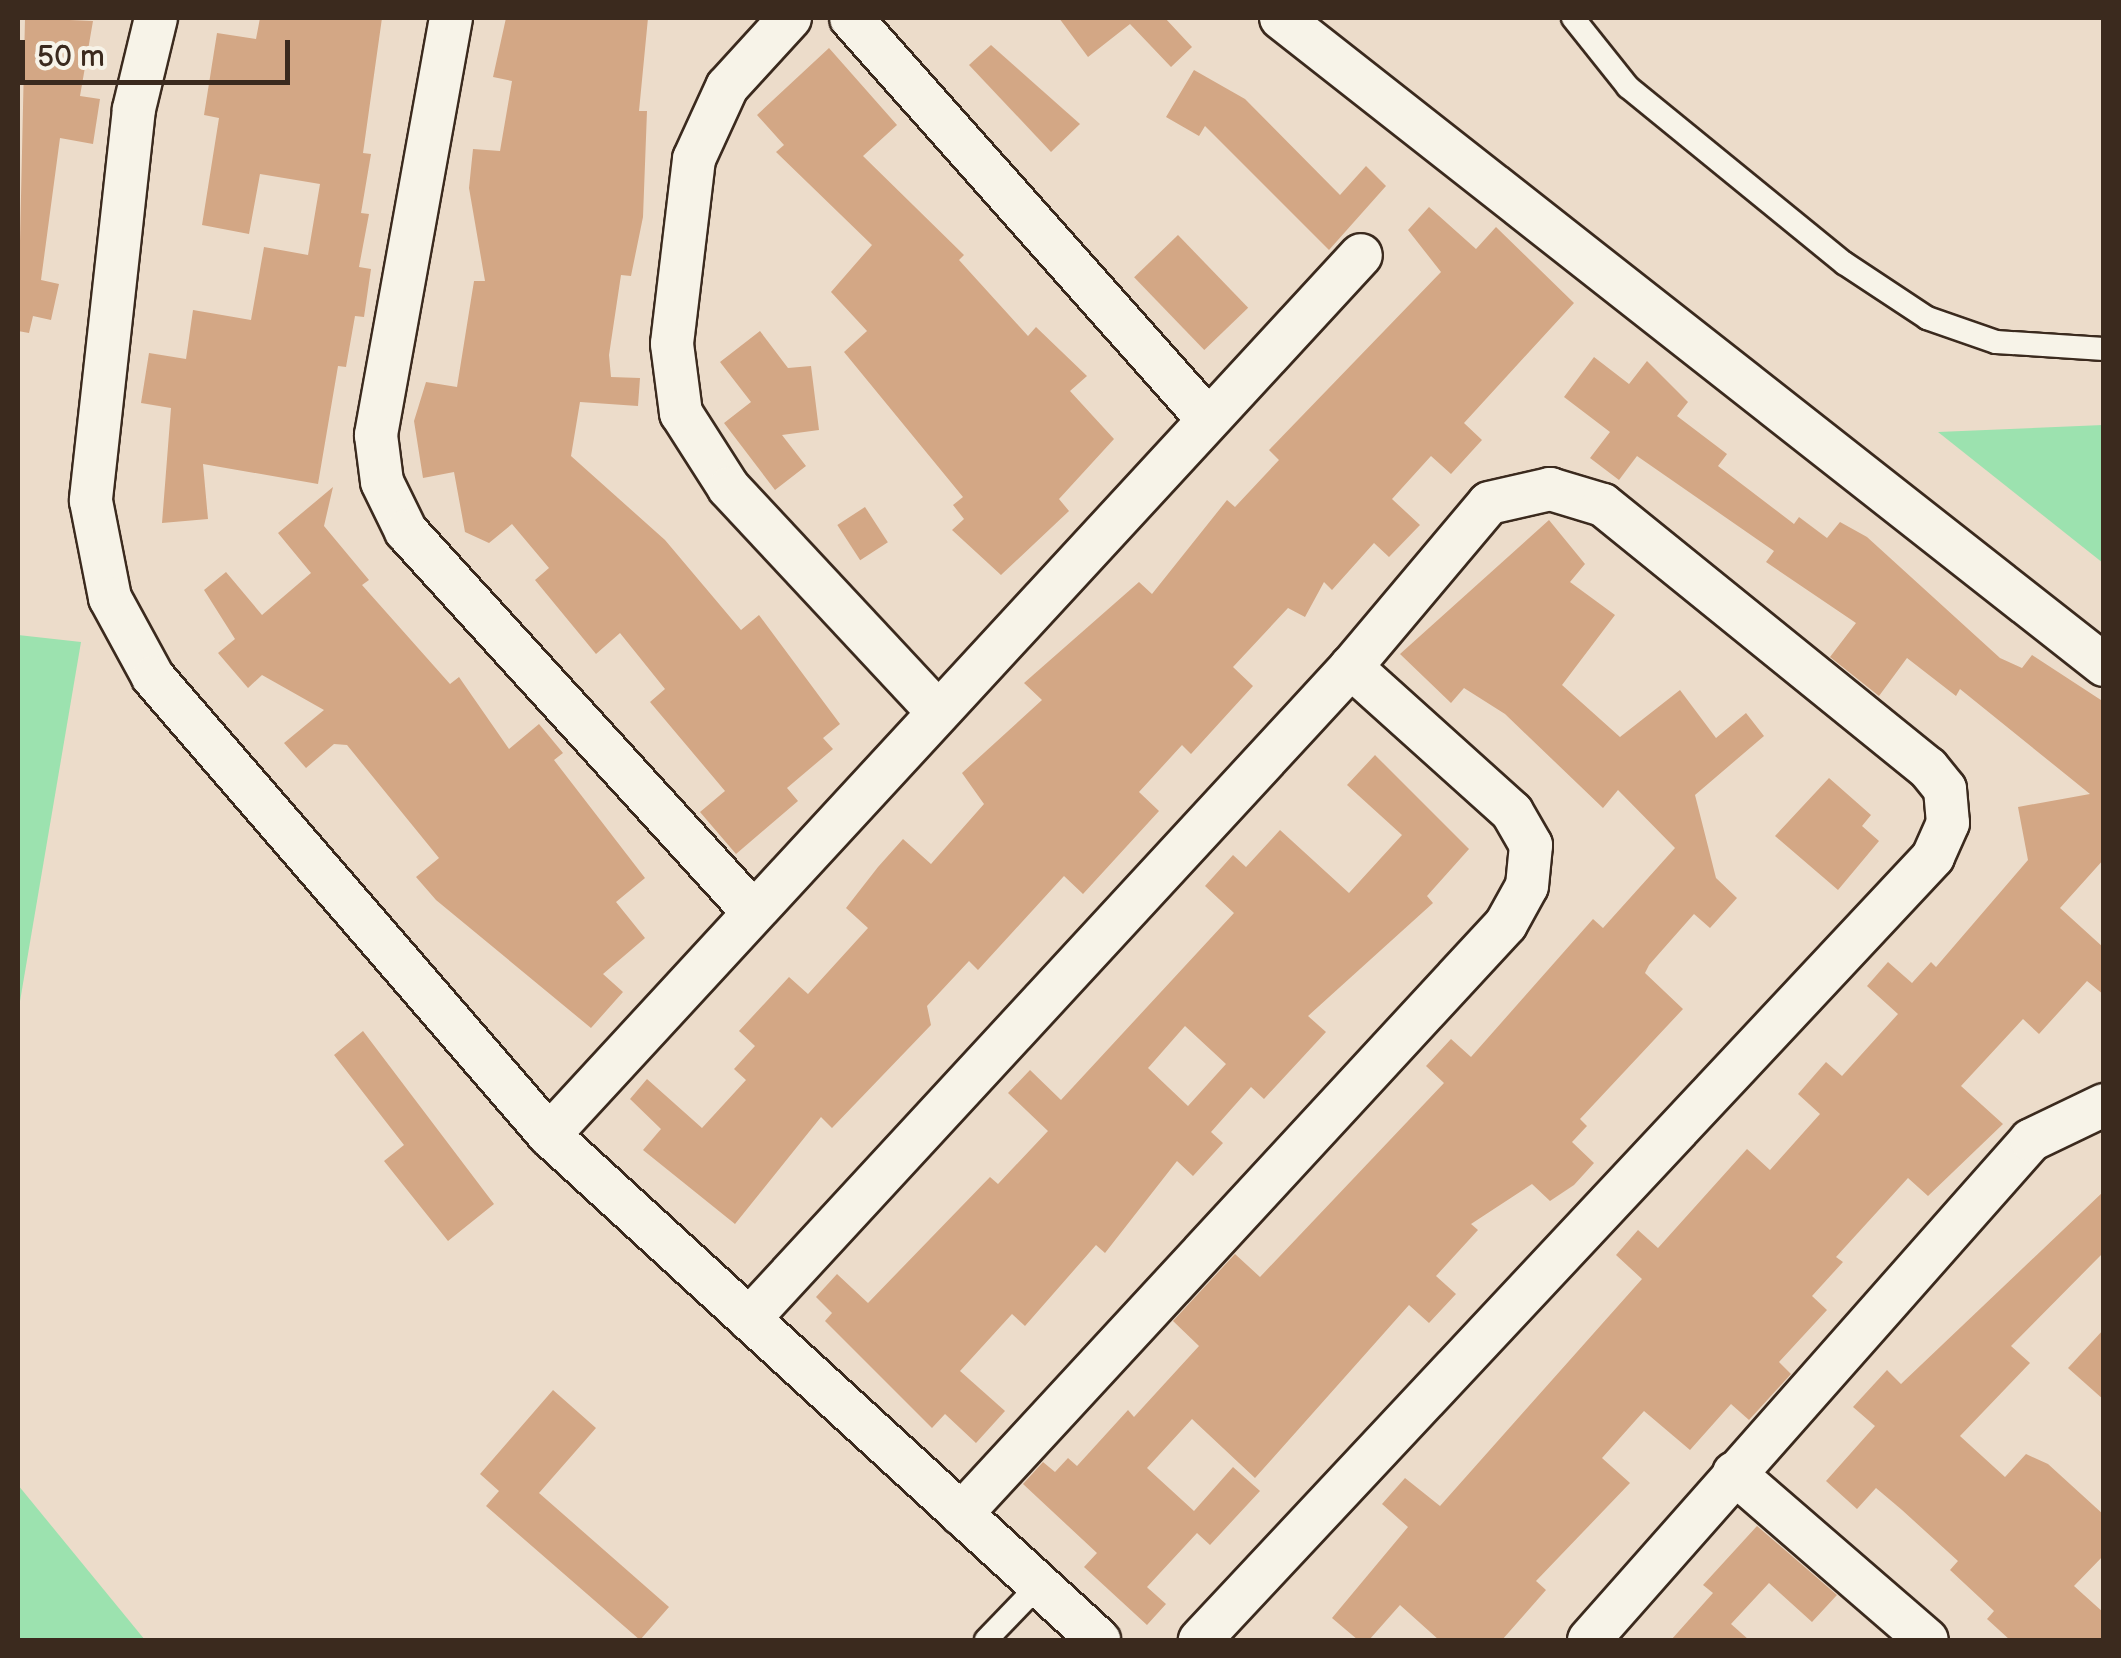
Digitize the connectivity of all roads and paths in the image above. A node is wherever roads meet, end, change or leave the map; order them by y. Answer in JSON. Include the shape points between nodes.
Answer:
{"nodes":[{"id":1,"x":156,"y":18,"type":"edge"},
{"id":2,"x":451,"y":18,"type":"edge"},
{"id":3,"x":790,"y":18,"type":"edge"},
{"id":4,"x":851,"y":18,"type":"edge"},
{"id":5,"x":1281,"y":18,"type":"edge"},
{"id":6,"x":1573,"y":18,"type":"edge"},
{"id":7,"x":1361,"y":255,"type":"dead end"},
{"id":8,"x":2104,"y":349,"type":"edge"},
{"id":9,"x":1205,"y":416,"type":"junction"},
{"id":10,"x":1351,"y":666,"type":"junction"},
{"id":11,"x":2104,"y":666,"type":"edge"},
{"id":12,"x":938,"y":712,"type":"junction"},
{"id":13,"x":753,"y":912,"type":"junction"},
{"id":14,"x":2104,"y":1105,"type":"edge"},
{"id":15,"x":548,"y":1135,"type":"junction"},
{"id":16,"x":749,"y":1319,"type":"junction"},
{"id":17,"x":1734,"y":1473,"type":"junction"},
{"id":18,"x":961,"y":1514,"type":"junction"},
{"id":19,"x":1039,"y":1585,"type":"junction"},
{"id":20,"x":986,"y":1640,"type":"edge"},
{"id":21,"x":1098,"y":1640,"type":"edge"},
{"id":22,"x":1200,"y":1640,"type":"edge"},
{"id":23,"x":1589,"y":1640,"type":"edge"},
{"id":24,"x":1927,"y":1640,"type":"edge"}],
"edges":[{"from":1,"to":15,"type":"street","via":[[134,108],[94,414],[91,501],[110,598],[153,677]]},
{"from":2,"to":13,"type":"street","via":[[376,435],[382,482],[406,531]]},
{"from":3,"to":12,"type":"street","via":[[727,87],[694,159],[672,344],[681,413],[729,488]]},
{"from":4,"to":9,"type":"street"},
{"from":5,"to":11,"type":"street"},
{"from":6,"to":8,"type":"lane","via":[[1628,87],[1927,318],[1996,342]]},
{"from":7,"to":9,"type":"street"},
{"from":9,"to":12,"type":"street"},
{"from":10,"to":16,"type":"street"},
{"from":10,"to":18,"type":"street","via":[[1512,812],[1531,845],[1527,886],[1506,924]]},
{"from":10,"to":22,"type":"street","via":[[1489,503],[1522,491],[1578,494],[1603,504],[1928,768],[1945,790],[1948,823],[1933,858]]},
{"from":12,"to":13,"type":"street"},
{"from":13,"to":15,"type":"street"},
{"from":14,"to":17,"type":"street","via":[[2031,1140]]},
{"from":15,"to":16,"type":"street"},
{"from":16,"to":18,"type":"street"},
{"from":17,"to":23,"type":"street"},
{"from":17,"to":24,"type":"street"},
{"from":18,"to":19,"type":"street"},
{"from":19,"to":20,"type":"lane"},
{"from":19,"to":21,"type":"street"}]}
